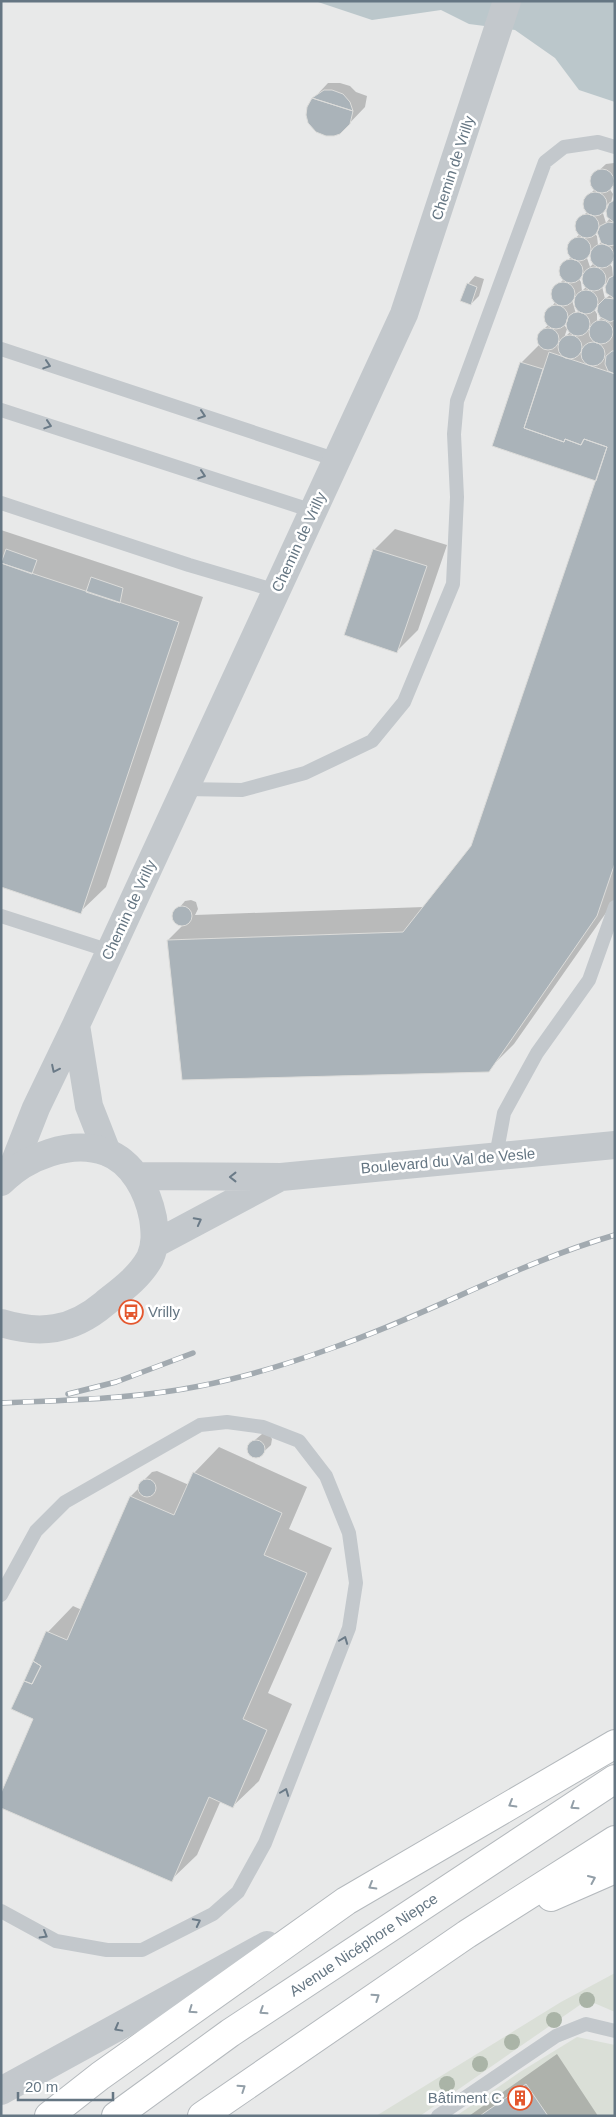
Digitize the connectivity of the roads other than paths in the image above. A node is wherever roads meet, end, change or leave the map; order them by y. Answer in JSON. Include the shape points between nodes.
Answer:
{"nodes":[{"id":1,"x":507,"y":1,"type":"edge"},
{"id":2,"x":615,"y":147,"type":"edge"},
{"id":3,"x":1,"y":349,"type":"edge"},
{"id":4,"x":1,"y":410,"type":"edge"},
{"id":5,"x":337,"y":460,"type":"junction"},
{"id":6,"x":1,"y":503,"type":"edge"},
{"id":7,"x":313,"y":511,"type":"junction"},
{"id":8,"x":277,"y":591,"type":"junction"},
{"id":9,"x":185,"y":789,"type":"junction"},
{"id":10,"x":615,"y":907,"type":"edge"},
{"id":11,"x":1,"y":916,"type":"edge"},
{"id":12,"x":110,"y":951,"type":"junction"},
{"id":13,"x":76,"y":1025,"type":"junction"},
{"id":14,"x":615,"y":1146,"type":"edge"},
{"id":15,"x":107,"y":1152,"type":"junction"},
{"id":16,"x":496,"y":1156,"type":"junction"},
{"id":17,"x":136,"y":1176,"type":"junction"},
{"id":18,"x":281,"y":1177,"type":"junction"},
{"id":19,"x":6,"y":1178,"type":"edge"},
{"id":20,"x":155,"y":1244,"type":"junction"},
{"id":21,"x":6,"y":1328,"type":"edge"},
{"id":22,"x":3,"y":1586,"type":"edge"},
{"id":23,"x":615,"y":1744,"type":"edge"},
{"id":24,"x":615,"y":1779,"type":"edge"},
{"id":25,"x":615,"y":1840,"type":"edge"},
{"id":26,"x":615,"y":1868,"type":"edge"},
{"id":27,"x":346,"y":1901,"type":"junction"},
{"id":28,"x":1,"y":1910,"type":"edge"},
{"id":29,"x":468,"y":1934,"type":"junction"},
{"id":30,"x":615,"y":2031,"type":"edge"},
{"id":31,"x":1,"y":2091,"type":"edge"},
{"id":32,"x":49,"y":2116,"type":"edge"},
{"id":33,"x":116,"y":2116,"type":"edge"},
{"id":34,"x":202,"y":2116,"type":"edge"},
{"id":35,"x":438,"y":2116,"type":"edge"}],
"edges":[{"from":1,"to":5,"type":"street","name":"Chemin de Vrilly","via":[[404,314]]},
{"from":2,"to":9,"type":"lane","via":[[598,142],[564,147],[545,162],[457,401],[454,584],[404,702],[372,741],[305,773],[242,790]]},
{"from":3,"to":5,"type":"lane","one_way":true},
{"from":4,"to":7,"type":"lane","one_way":true},
{"from":5,"to":7,"type":"street","name":"Chemin de Vrilly"},
{"from":6,"to":8,"type":"lane"},
{"from":7,"to":8,"type":"street","name":"Chemin de Vrilly"},
{"from":8,"to":9,"type":"street","name":"Chemin de Vrilly"},
{"from":9,"to":12,"type":"street","name":"Chemin de Vrilly"},
{"from":10,"to":16,"type":"lane","via":[[589,980],[537,1053],[504,1113]]},
{"from":11,"to":12,"type":"lane"},
{"from":12,"to":13,"type":"street","name":"Chemin de Vrilly"},
{"from":13,"to":15,"type":"street","via":[[89,1106]]},
{"from":13,"to":19,"type":"street","name":"Chemin de Vrilly","one_way":true},
{"from":14,"to":16,"type":"street","name":"Boulevard du Val de Vesle"},
{"from":15,"to":17,"type":"street"},
{"from":15,"to":19,"type":"street","via":[[76,1148],[50,1153]]},
{"from":16,"to":18,"type":"street","name":"Boulevard du Val de Vesle"},
{"from":18,"to":17,"type":"street","name":"Boulevard du Val de Vesle","one_way":true},
{"from":17,"to":20,"type":"street","via":[[148,1198]]},
{"from":20,"to":18,"type":"street","name":"Boulevard du Val de Vesle","one_way":true},
{"from":20,"to":21,"type":"street","via":[[140,1272],[98,1310],[58,1329]]},
{"from":28,"to":22,"type":"lane","one_way":true,"via":[[56,1941],[107,1950],[142,1950],[213,1914],[238,1892],[264,1843],[349,1628],[356,1583],[349,1532],[326,1476],[299,1440],[263,1427],[227,1422],[200,1425],[65,1502],[36,1531]]},
{"from":23,"to":27,"type":"highway","one_way":true},
{"from":24,"to":33,"type":"highway","name":"Avenue Nicéphore Niepce","one_way":true,"via":[[230,2033]]},
{"from":25,"to":29,"type":"highway"},
{"from":29,"to":26,"type":"highway","one_way":true},
{"from":27,"to":31,"type":"street","one_way":true},
{"from":27,"to":32,"type":"highway","one_way":true},
{"from":34,"to":29,"type":"highway","one_way":true},
{"from":30,"to":35,"type":"lane","via":[[586,2024],[556,2036]]}]}
